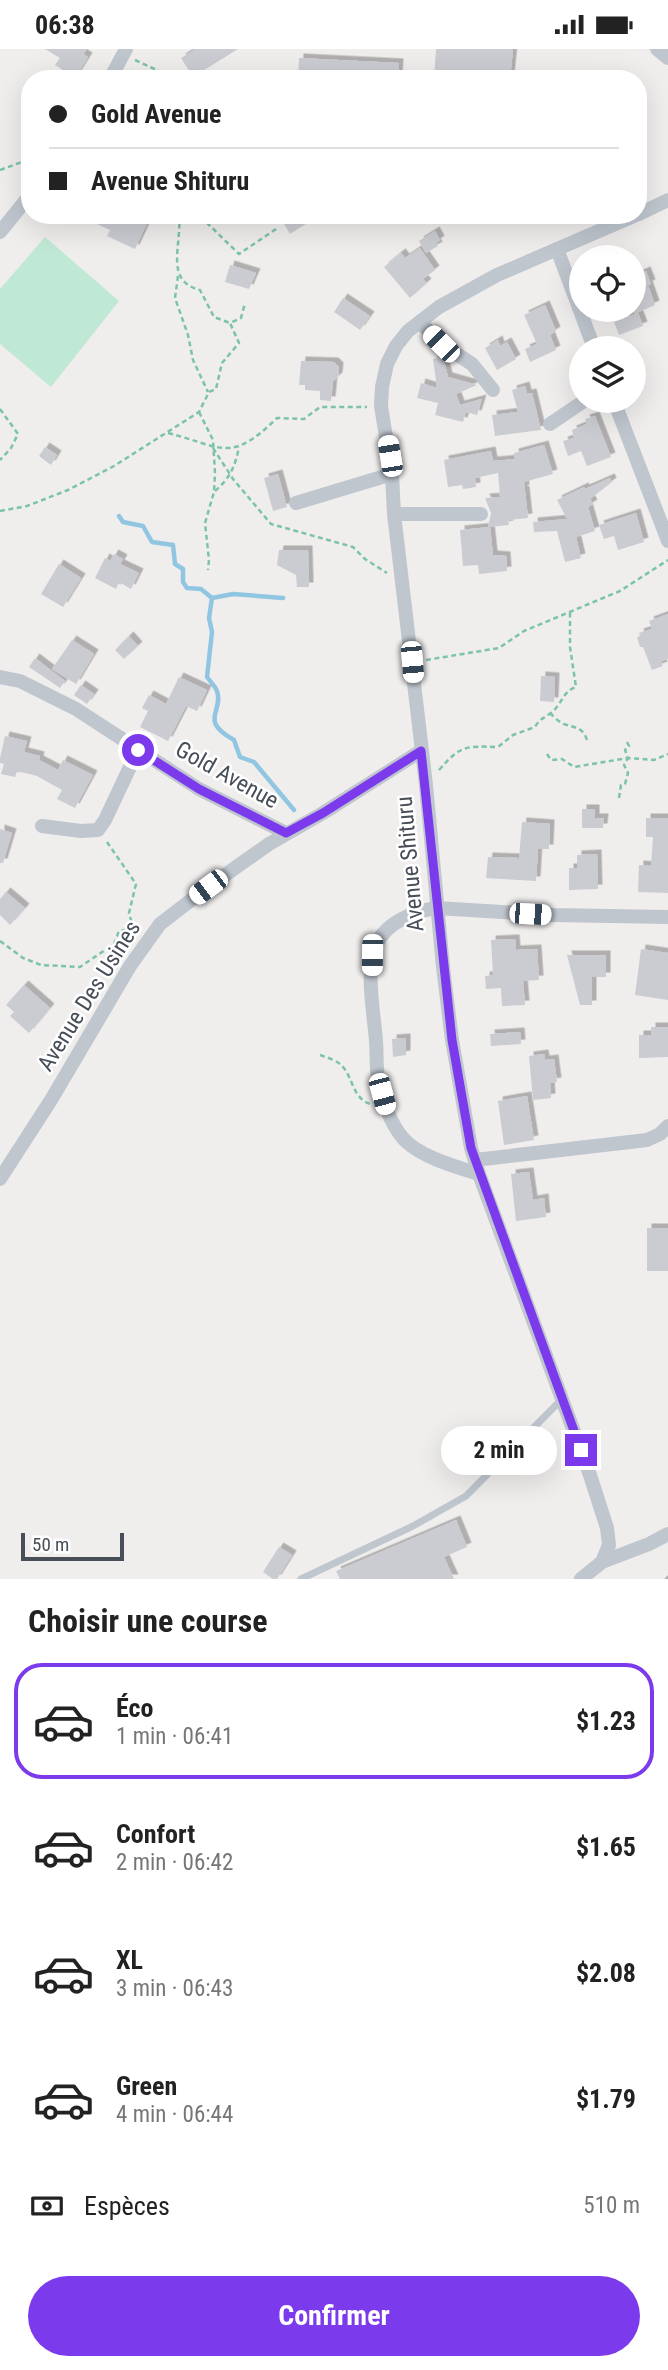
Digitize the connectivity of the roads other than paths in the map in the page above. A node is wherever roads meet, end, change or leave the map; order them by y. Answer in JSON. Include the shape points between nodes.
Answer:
{"nodes":[{"id":1,"x":657,"y":49,"type":"edge"},
{"id":2,"x":125,"y":52,"type":"edge"},
{"id":3,"x":668,"y":58,"type":"edge"},
{"id":4,"x":115,"y":70,"type":"edge"},
{"id":5,"x":668,"y":200,"type":"edge"},
{"id":6,"x":21,"y":206,"type":"edge"},
{"id":7,"x":647,"y":210,"type":"edge"},
{"id":8,"x":616,"y":224,"type":"edge"},
{"id":9,"x":0,"y":232,"type":"edge"},
{"id":10,"x":556,"y":250,"type":"junction"},
{"id":11,"x":420,"y":322,"type":"junction"},
{"id":12,"x":589,"y":336,"type":"edge"},
{"id":13,"x":493,"y":390,"type":"dead end"},
{"id":14,"x":569,"y":411,"type":"edge"},
{"id":15,"x":619,"y":413,"type":"edge"},
{"id":16,"x":550,"y":424,"type":"dead end"},
{"id":17,"x":392,"y":474,"type":"junction"},
{"id":18,"x":296,"y":503,"type":"dead end"},
{"id":19,"x":394,"y":514,"type":"junction"},
{"id":20,"x":481,"y":515,"type":"dead end"},
{"id":21,"x":668,"y":541,"type":"edge"},
{"id":22,"x":0,"y":677,"type":"edge"},
{"id":23,"x":138,"y":750,"type":"junction"},
{"id":24,"x":421,"y":751,"type":"junction"},
{"id":25,"x":42,"y":827,"type":"dead end"},
{"id":26,"x":286,"y":833,"type":"junction"},
{"id":27,"x":437,"y":908,"type":"junction"},
{"id":28,"x":668,"y":918,"type":"edge"},
{"id":29,"x":668,"y":1126,"type":"edge"},
{"id":30,"x":477,"y":1167,"type":"junction"},
{"id":31,"x":2,"y":1170,"type":"edge"},
{"id":32,"x":562,"y":1399,"type":"junction"},
{"id":33,"x":668,"y":1534,"type":"edge"},
{"id":34,"x":602,"y":1562,"type":"junction"},
{"id":35,"x":301,"y":1579,"type":"edge"},
{"id":36,"x":581,"y":1579,"type":"edge"}],
"edges":[{"from":1,"to":3,"type":"street"},
{"from":2,"to":4,"type":"street"},
{"from":5,"to":7,"type":"street","name":"Avenue Shituru"},
{"from":6,"to":9,"type":"street"},
{"from":8,"to":10,"type":"street","name":"Avenue Shituru"},
{"from":10,"to":11,"type":"street","name":"Avenue Shituru","via":[[468,290]]},
{"from":10,"to":12,"type":"street"},
{"from":11,"to":13,"type":"street","via":[[441,344],[472,364]]},
{"from":11,"to":17,"type":"street","name":"Avenue Shituru","via":[[396,346],[387,364],[380,407]]},
{"from":14,"to":16,"type":"street"},
{"from":15,"to":21,"type":"street"},
{"from":17,"to":18,"type":"street"},
{"from":17,"to":19,"type":"street","name":"Avenue Shituru"},
{"from":19,"to":20,"type":"street"},
{"from":19,"to":24,"type":"street","name":"Avenue Shituru"},
{"from":22,"to":23,"type":"street","name":"Gold Avenue","via":[[20,681],[76,709]]},
{"from":23,"to":25,"type":"street","via":[[98,829]]},
{"from":23,"to":26,"type":"street","name":"Gold Avenue","via":[[199,789]]},
{"from":24,"to":26,"type":"street","name":"Avenue Des Usines"},
{"from":24,"to":27,"type":"street","name":"Avenue Shituru"},
{"from":26,"to":31,"type":"street","name":"Avenue Des Usines","via":[[160,924]]},
{"from":27,"to":28,"type":"street"},
{"from":27,"to":30,"type":"street","name":"Avenue Shituru","via":[[452,1040]]},
{"from":27,"to":30,"type":"street","via":[[421,910],[389,928],[372,955],[378,1077],[386,1110],[404,1140],[439,1161]]},
{"from":29,"to":30,"type":"street","via":[[647,1140]]},
{"from":30,"to":32,"type":"street","name":"Avenue Shituru"},
{"from":32,"to":34,"type":"street","name":"Avenue Shituru","via":[[607,1528],[609,1545]]},
{"from":32,"to":35,"type":"lane","via":[[466,1496]]},
{"from":33,"to":34,"type":"street"},
{"from":34,"to":36,"type":"street"}]}
